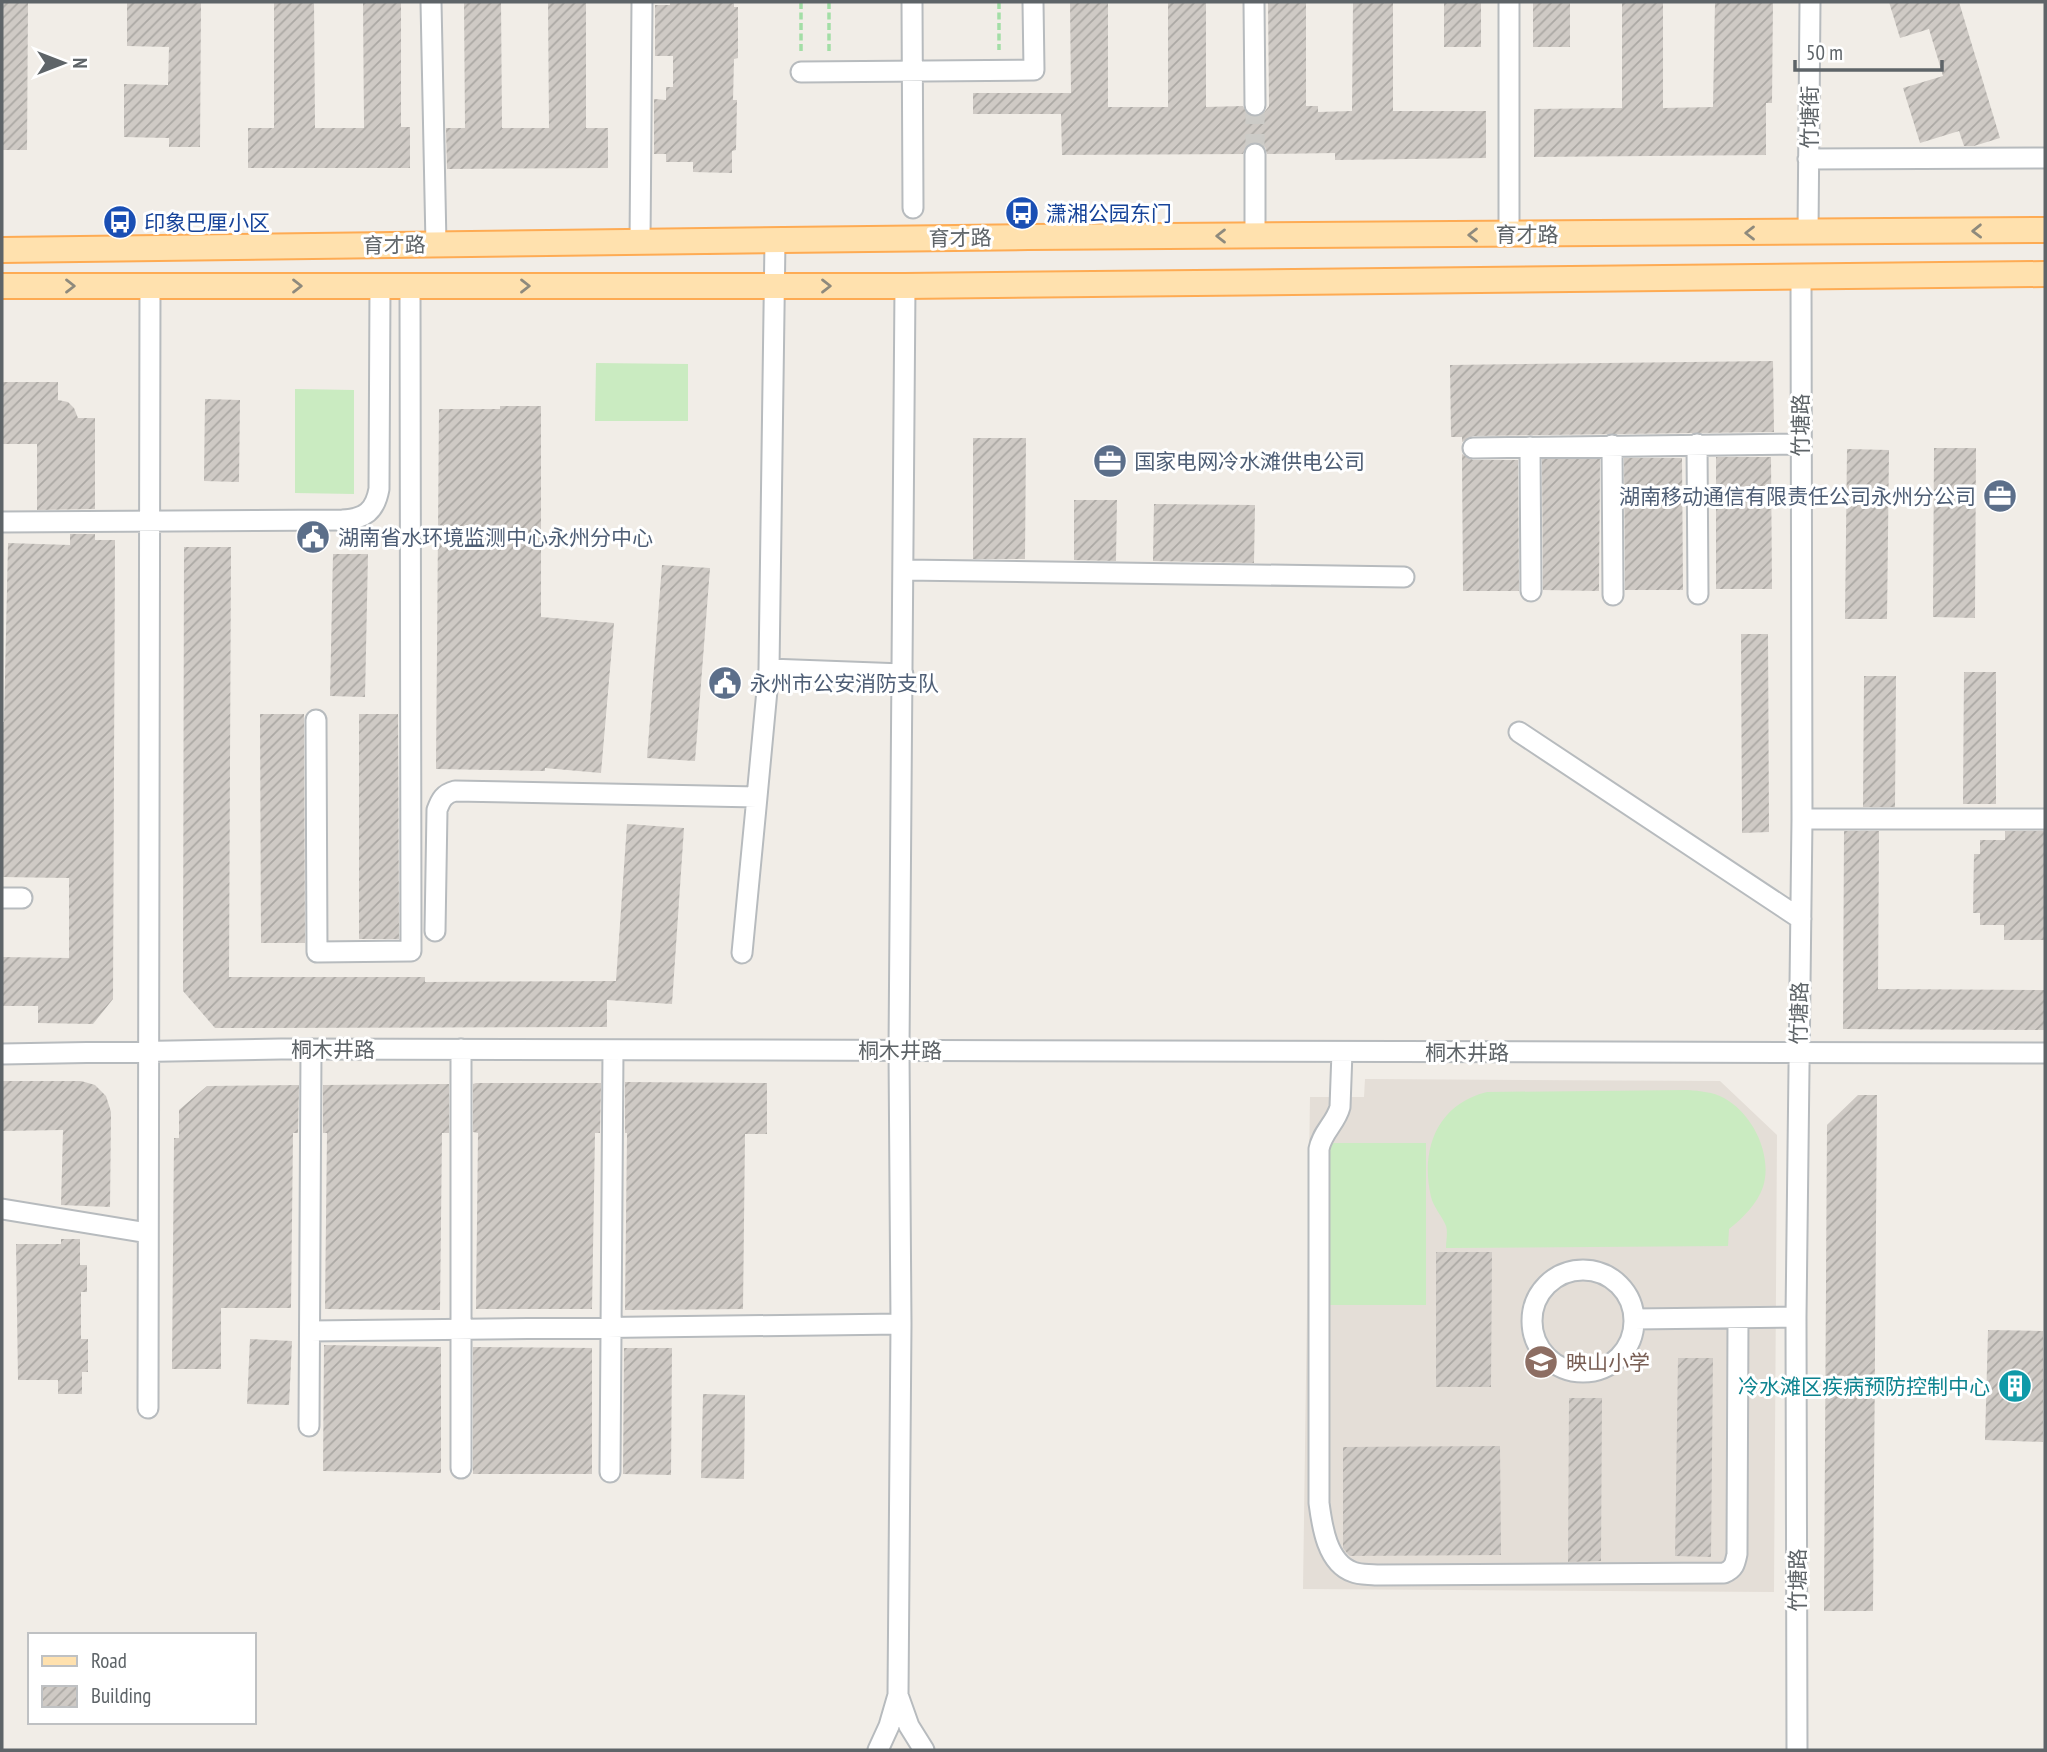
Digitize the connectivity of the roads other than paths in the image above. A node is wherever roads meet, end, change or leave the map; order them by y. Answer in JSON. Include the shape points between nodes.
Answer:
{"nodes":[{"id":1,"x":431,"y":2,"type":"edge"},
{"id":2,"x":642,"y":2,"type":"edge"},
{"id":3,"x":912,"y":2,"type":"edge"},
{"id":4,"x":1034,"y":2,"type":"edge"},
{"id":5,"x":1254,"y":2,"type":"edge"},
{"id":6,"x":1509,"y":2,"type":"edge"},
{"id":7,"x":1810,"y":2,"type":"edge"},
{"id":8,"x":912,"y":71,"type":"junction"},
{"id":9,"x":801,"y":72,"type":"road end"},
{"id":10,"x":1255,"y":105,"type":"tunnel mouth"},
{"id":11,"x":1255,"y":154,"type":"tunnel mouth"},
{"id":12,"x":2045,"y":158,"type":"edge"},
{"id":13,"x":1808,"y":159,"type":"junction"},
{"id":14,"x":913,"y":208,"type":"dead end"},
{"id":15,"x":2045,"y":230,"type":"edge"},
{"id":16,"x":1808,"y":233,"type":"junction"},
{"id":17,"x":1509,"y":234,"type":"junction"},
{"id":18,"x":1255,"y":236,"type":"junction"},
{"id":19,"x":775,"y":240,"type":"junction"},
{"id":20,"x":640,"y":242,"type":"junction"},
{"id":21,"x":436,"y":244,"type":"junction"},
{"id":22,"x":2,"y":250,"type":"edge"},
{"id":23,"x":2045,"y":274,"type":"edge"},
{"id":24,"x":1801,"y":277,"type":"junction"},
{"id":25,"x":2,"y":286,"type":"edge"},
{"id":26,"x":150,"y":286,"type":"junction"},
{"id":27,"x":380,"y":286,"type":"junction"},
{"id":28,"x":410,"y":286,"type":"junction"},
{"id":29,"x":775,"y":286,"type":"junction"},
{"id":30,"x":905,"y":286,"type":"junction"},
{"id":31,"x":1697,"y":444,"type":"junction"},
{"id":32,"x":1800,"y":444,"type":"junction"},
{"id":33,"x":1612,"y":445,"type":"junction"},
{"id":34,"x":1530,"y":447,"type":"junction"},
{"id":35,"x":1473,"y":448,"type":"dead end"},
{"id":36,"x":149,"y":520,"type":"junction"},
{"id":37,"x":2,"y":522,"type":"edge"},
{"id":38,"x":904,"y":570,"type":"junction"},
{"id":39,"x":1404,"y":577,"type":"dead end"},
{"id":40,"x":1531,"y":591,"type":"dead end"},
{"id":41,"x":1698,"y":594,"type":"dead end"},
{"id":42,"x":1613,"y":595,"type":"dead end"},
{"id":43,"x":769,"y":669,"type":"junction"},
{"id":44,"x":903,"y":674,"type":"junction"},
{"id":45,"x":316,"y":720,"type":"dead end"},
{"id":46,"x":1519,"y":732,"type":"dead end"},
{"id":47,"x":757,"y":797,"type":"junction"},
{"id":48,"x":1802,"y":819,"type":"junction"},
{"id":49,"x":2045,"y":820,"type":"edge"},
{"id":50,"x":2,"y":898,"type":"edge"},
{"id":51,"x":22,"y":898,"type":"dead end"},
{"id":52,"x":1801,"y":919,"type":"junction"},
{"id":53,"x":436,"y":931,"type":"dead end"},
{"id":54,"x":742,"y":953,"type":"dead end"},
{"id":55,"x":311,"y":1049,"type":"junction"},
{"id":56,"x":461,"y":1049,"type":"junction"},
{"id":57,"x":613,"y":1050,"type":"junction"},
{"id":58,"x":900,"y":1050,"type":"junction"},
{"id":59,"x":148,"y":1051,"type":"junction"},
{"id":60,"x":1342,"y":1052,"type":"junction"},
{"id":61,"x":2045,"y":1053,"type":"edge"},
{"id":62,"x":2,"y":1054,"type":"edge"},
{"id":63,"x":1799,"y":1054,"type":"junction"},
{"id":64,"x":2,"y":1209,"type":"edge"},
{"id":65,"x":148,"y":1233,"type":"junction"},
{"id":66,"x":1796,"y":1317,"type":"junction"},
{"id":67,"x":1738,"y":1318,"type":"junction"},
{"id":68,"x":1634,"y":1319,"type":"junction"},
{"id":69,"x":901,"y":1324,"type":"junction"},
{"id":70,"x":611,"y":1329,"type":"junction"},
{"id":71,"x":461,"y":1330,"type":"junction"},
{"id":72,"x":310,"y":1331,"type":"junction"},
{"id":73,"x":148,"y":1408,"type":"dead end"},
{"id":74,"x":309,"y":1426,"type":"dead end"},
{"id":75,"x":461,"y":1468,"type":"dead end"},
{"id":76,"x":610,"y":1472,"type":"dead end"},
{"id":77,"x":898,"y":1695,"type":"junction"},
{"id":78,"x":878,"y":1750,"type":"edge"},
{"id":79,"x":924,"y":1750,"type":"edge"},
{"id":80,"x":1797,"y":1750,"type":"edge"}],
"edges":[{"from":1,"to":21,"type":"street"},
{"from":2,"to":20,"type":"street"},
{"from":3,"to":8,"type":"street"},
{"from":4,"to":8,"type":"street","via":[[1034,70]]},
{"from":5,"to":10,"type":"street"},
{"from":6,"to":17,"type":"street"},
{"from":7,"to":13,"type":"street","name":"竹塘街"},
{"from":8,"to":9,"type":"street"},
{"from":8,"to":14,"type":"street"},
{"from":11,"to":18,"type":"street"},
{"from":12,"to":13,"type":"street"},
{"from":13,"to":16,"type":"street","name":"竹塘街"},
{"from":15,"to":16,"type":"main road","name":"育才路","one_way":true},
{"from":16,"to":17,"type":"main road","name":"育才路","one_way":true},
{"from":17,"to":18,"type":"main road","name":"育才路","one_way":true},
{"from":18,"to":19,"type":"main road","name":"育才路","one_way":true},
{"from":19,"to":20,"type":"main road","name":"育才路"},
{"from":19,"to":29,"type":"street"},
{"from":20,"to":21,"type":"main road","name":"育才路"},
{"from":21,"to":22,"type":"main road","name":"育才路"},
{"from":23,"to":24,"type":"main road","name":"育才路"},
{"from":24,"to":30,"type":"main road","name":"育才路"},
{"from":24,"to":32,"type":"street","name":"竹塘路"},
{"from":25,"to":26,"type":"main road","name":"育才路","one_way":true},
{"from":26,"to":27,"type":"main road","name":"育才路","one_way":true},
{"from":26,"to":36,"type":"street"},
{"from":27,"to":28,"type":"main road","name":"育才路"},
{"from":27,"to":36,"type":"street","via":[[379,489],[370,513],[342,520]]},
{"from":28,"to":29,"type":"main road","name":"育才路","one_way":true},
{"from":28,"to":45,"type":"street","via":[[411,951],[317,952]]},
{"from":29,"to":30,"type":"main road","name":"育才路","one_way":true},
{"from":29,"to":43,"type":"street"},
{"from":30,"to":38,"type":"street"},
{"from":31,"to":32,"type":"street"},
{"from":31,"to":33,"type":"street"},
{"from":31,"to":41,"type":"street"},
{"from":32,"to":48,"type":"street","name":"竹塘路"},
{"from":33,"to":34,"type":"street"},
{"from":33,"to":42,"type":"street"},
{"from":34,"to":35,"type":"street"},
{"from":34,"to":40,"type":"street"},
{"from":36,"to":37,"type":"street"},
{"from":36,"to":59,"type":"street"},
{"from":38,"to":39,"type":"street"},
{"from":38,"to":44,"type":"street"},
{"from":43,"to":44,"type":"street"},
{"from":43,"to":47,"type":"street"},
{"from":44,"to":58,"type":"street"},
{"from":46,"to":52,"type":"street"},
{"from":47,"to":53,"type":"street","via":[[446,794],[438,810]]},
{"from":47,"to":54,"type":"street"},
{"from":48,"to":49,"type":"street"},
{"from":48,"to":52,"type":"street","name":"竹塘路"},
{"from":50,"to":51,"type":"street"},
{"from":52,"to":63,"type":"street","name":"竹塘路"},
{"from":55,"to":56,"type":"street","name":"桐木井路"},
{"from":55,"to":59,"type":"street","name":"桐木井路"},
{"from":55,"to":72,"type":"street"},
{"from":56,"to":57,"type":"street","name":"桐木井路"},
{"from":56,"to":71,"type":"street"},
{"from":57,"to":58,"type":"street","name":"桐木井路"},
{"from":57,"to":70,"type":"street"},
{"from":58,"to":60,"type":"street","name":"桐木井路"},
{"from":58,"to":69,"type":"street"},
{"from":59,"to":62,"type":"street","name":"桐木井路"},
{"from":59,"to":65,"type":"street"},
{"from":60,"to":63,"type":"street","name":"桐木井路"},
{"from":60,"to":67,"type":"street","via":[[1340,1107],[1319,1149],[1319,1503],[1328,1544],[1337,1561],[1352,1572],[1731,1570],[1737,1554]]},
{"from":61,"to":63,"type":"street","name":"桐木井路"},
{"from":63,"to":66,"type":"street","name":"竹塘路"},
{"from":64,"to":65,"type":"street"},
{"from":65,"to":73,"type":"street"},
{"from":66,"to":67,"type":"street"},
{"from":66,"to":80,"type":"street","name":"竹塘路"},
{"from":67,"to":68,"type":"street"},
{"from":68,"to":68,"type":"street","via":[[1626,1293],[1615,1280],[1582,1269],[1565,1272],[1538,1295],[1532,1328],[1536,1344],[1559,1368],[1592,1373],[1621,1357],[1630,1343]]},
{"from":69,"to":70,"type":"street"},
{"from":69,"to":77,"type":"street"},
{"from":70,"to":71,"type":"street"},
{"from":70,"to":76,"type":"street"},
{"from":71,"to":72,"type":"street"},
{"from":71,"to":75,"type":"street"},
{"from":72,"to":74,"type":"street"},
{"from":77,"to":78,"type":"street"},
{"from":77,"to":79,"type":"street"}]}
